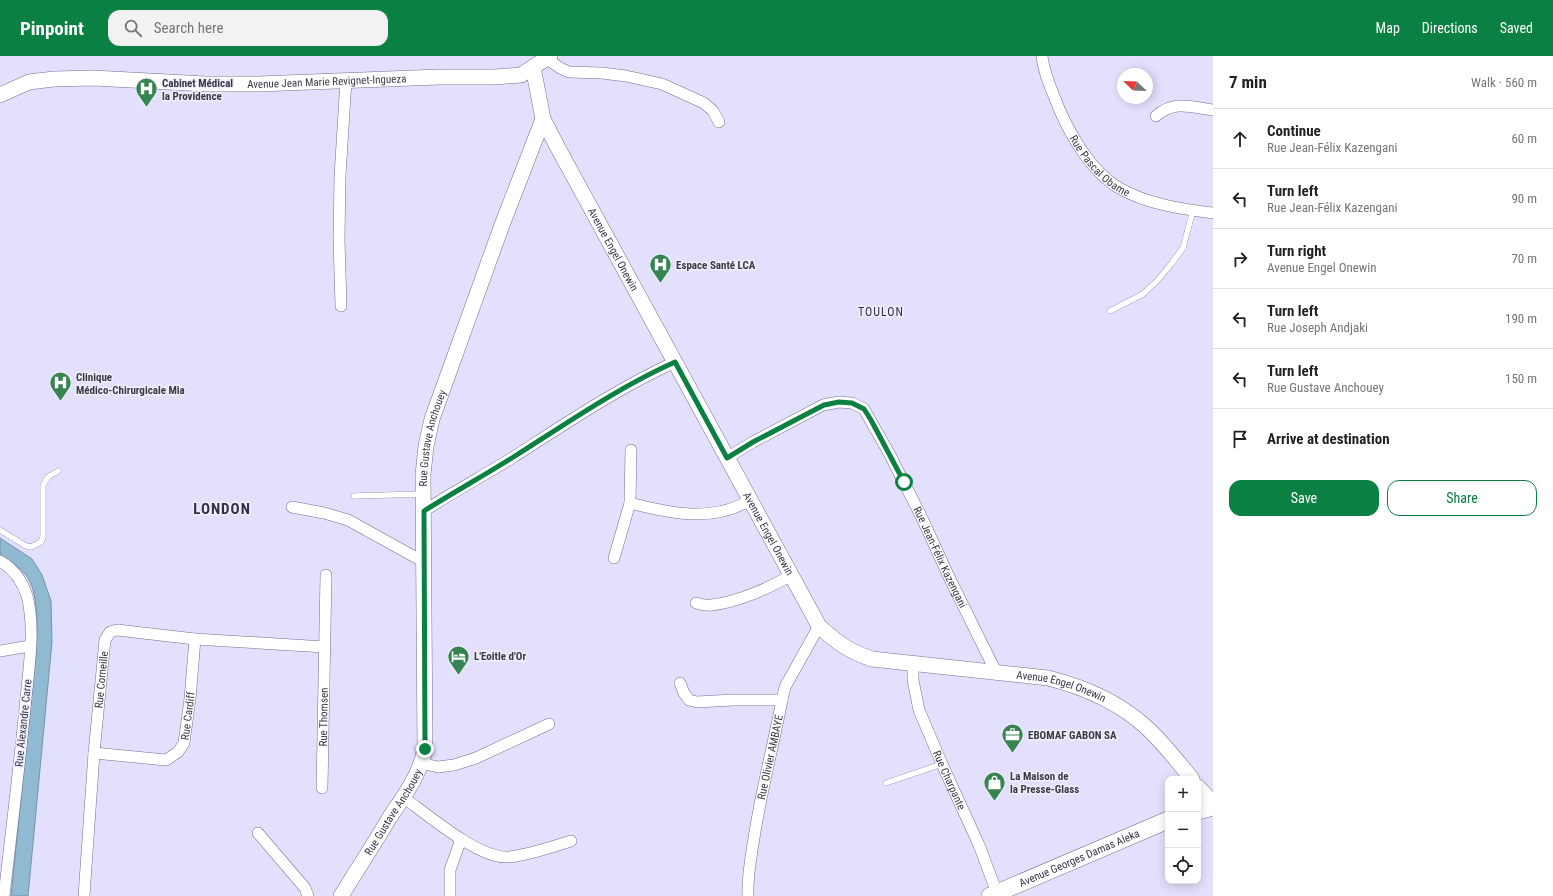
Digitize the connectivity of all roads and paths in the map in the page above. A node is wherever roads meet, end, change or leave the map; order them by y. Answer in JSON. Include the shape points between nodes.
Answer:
{"nodes":[{"id":1,"x":1042,"y":56,"type":"edge"},
{"id":2,"x":541,"y":59,"type":"edge"},
{"id":3,"x":346,"y":80,"type":"junction"},
{"id":4,"x":0,"y":95,"type":"edge"},
{"id":5,"x":1213,"y":110,"type":"edge"},
{"id":6,"x":1156,"y":116,"type":"dead end"},
{"id":7,"x":543,"y":118,"type":"junction"},
{"id":8,"x":719,"y":122,"type":"dead end"},
{"id":9,"x":1193,"y":210,"type":"junction"},
{"id":10,"x":1213,"y":213,"type":"edge"},
{"id":11,"x":341,"y":306,"type":"dead end"},
{"id":12,"x":1110,"y":311,"type":"dead end"},
{"id":13,"x":675,"y":362,"type":"junction"},
{"id":14,"x":631,"y":450,"type":"dead end"},
{"id":15,"x":727,"y":458,"type":"junction"},
{"id":16,"x":58,"y":472,"type":"dead end"},
{"id":17,"x":424,"y":494,"type":"junction"},
{"id":18,"x":354,"y":496,"type":"dead end"},
{"id":19,"x":750,"y":500,"type":"junction"},
{"id":20,"x":630,"y":503,"type":"junction"},
{"id":21,"x":292,"y":507,"type":"dead end"},
{"id":22,"x":424,"y":511,"type":"junction"},
{"id":23,"x":0,"y":530,"type":"edge"},
{"id":24,"x":614,"y":558,"type":"dead end"},
{"id":25,"x":0,"y":560,"type":"edge"},
{"id":26,"x":424,"y":562,"type":"junction"},
{"id":27,"x":326,"y":575,"type":"dead end"},
{"id":28,"x":791,"y":575,"type":"junction"},
{"id":29,"x":696,"y":603,"type":"dead end"},
{"id":30,"x":819,"y":626,"type":"junction"},
{"id":31,"x":195,"y":639,"type":"junction"},
{"id":32,"x":30,"y":646,"type":"junction"},
{"id":33,"x":325,"y":647,"type":"junction"},
{"id":34,"x":0,"y":651,"type":"edge"},
{"id":35,"x":913,"y":664,"type":"junction"},
{"id":36,"x":996,"y":672,"type":"junction"},
{"id":37,"x":680,"y":683,"type":"dead end"},
{"id":38,"x":782,"y":700,"type":"junction"},
{"id":39,"x":549,"y":724,"type":"dead end"},
{"id":40,"x":94,"y":753,"type":"junction"},
{"id":41,"x":423,"y":761,"type":"junction"},
{"id":42,"x":942,"y":764,"type":"junction"},
{"id":43,"x":1190,"y":776,"type":"edge"},
{"id":44,"x":886,"y":783,"type":"dead end"},
{"id":45,"x":322,"y":788,"type":"dead end"},
{"id":46,"x":1201,"y":790,"type":"edge"},
{"id":47,"x":403,"y":797,"type":"junction"},
{"id":48,"x":1213,"y":803,"type":"edge"},
{"id":49,"x":1213,"y":807,"type":"edge"},
{"id":50,"x":1201,"y":810,"type":"edge"},
{"id":51,"x":1165,"y":821,"type":"edge"},
{"id":52,"x":258,"y":833,"type":"dead end"},
{"id":53,"x":461,"y":839,"type":"junction"},
{"id":54,"x":571,"y":842,"type":"dead end"},
{"id":55,"x":993,"y":895,"type":"edge"},
{"id":56,"x":4,"y":896,"type":"edge"},
{"id":57,"x":84,"y":896,"type":"edge"},
{"id":58,"x":308,"y":896,"type":"edge"},
{"id":59,"x":341,"y":896,"type":"edge"},
{"id":60,"x":450,"y":896,"type":"edge"},
{"id":61,"x":748,"y":896,"type":"edge"}],
"edges":[{"from":1,"to":9,"type":"street","name":"Rue Pascal Obame","via":[[1047,80],[1064,120],[1076,141],[1106,179],[1138,197]]},
{"from":2,"to":3,"type":"street","name":"Avenue Jean Marie Revignet-Ingueza","via":[[520,75]]},
{"from":2,"to":7,"type":"street","name":"Avenue Engel Onewin"},
{"from":2,"to":8,"type":"street","via":[[569,72],[596,72],[662,84],[704,103],[713,111]]},
{"from":3,"to":4,"type":"street","name":"Avenue Jean Marie Revignet-Ingueza","via":[[206,84],[93,78],[54,79],[29,82]]},
{"from":3,"to":11,"type":"street","via":[[340,176]]},
{"from":5,"to":6,"type":"street","via":[[1176,105]]},
{"from":7,"to":13,"type":"street","name":"Avenue Engel Onewin"},
{"from":7,"to":17,"type":"street","name":"Rue Gustave Anchouey","via":[[432,419],[424,462]]},
{"from":9,"to":10,"type":"street","name":"Rue Pascal Obame"},
{"from":9,"to":12,"type":"lane","via":[[1183,248],[1172,263],[1143,294]]},
{"from":13,"to":15,"type":"street","name":"Avenue Engel Onewin"},
{"from":13,"to":22,"type":"street","via":[[580,414]]},
{"from":14,"to":20,"type":"street"},
{"from":15,"to":19,"type":"street","name":"Avenue Engel Onewin"},
{"from":15,"to":36,"type":"street","name":"Rue Jean-Félix Kazengani","via":[[824,405],[852,403],[864,409],[922,518]]},
{"from":16,"to":23,"type":"lane","via":[[48,476],[43,485],[41,542],[26,546]]},
{"from":17,"to":18,"type":"lane"},
{"from":17,"to":22,"type":"street","name":"Rue Gustave Anchouey"},
{"from":19,"to":20,"type":"street","via":[[729,510],[676,514]]},
{"from":19,"to":28,"type":"street","name":"Avenue Engel Onewin"},
{"from":20,"to":24,"type":"street"},
{"from":21,"to":26,"type":"street","via":[[348,520]]},
{"from":22,"to":26,"type":"street","name":"Rue Gustave Anchouey"},
{"from":25,"to":32,"type":"street","name":"Rue Alexandre Carre","via":[[15,572],[24,588],[31,628]]},
{"from":26,"to":41,"type":"street","name":"Rue Gustave Anchouey"},
{"from":27,"to":33,"type":"street","name":"Rue Thomsen"},
{"from":28,"to":29,"type":"street","via":[[729,602],[710,605]]},
{"from":28,"to":30,"type":"street","name":"Avenue Engel Onewin"},
{"from":30,"to":35,"type":"street","name":"Avenue Engel Onewin","via":[[857,654],[872,659]]},
{"from":30,"to":38,"type":"street","name":"Rue Olivier AMBAYE","via":[[785,687]]},
{"from":31,"to":33,"type":"street","name":"Rue Corneille"},
{"from":31,"to":40,"type":"street","name":"Rue Cardiff","via":[[184,743],[178,752],[166,760]]},
{"from":31,"to":40,"type":"street","name":"Rue Corneille","via":[[117,630],[110,632],[105,640]]},
{"from":32,"to":34,"type":"street"},
{"from":32,"to":56,"type":"street","name":"Rue Alexandre Carre"},
{"from":33,"to":45,"type":"street","name":"Rue Thomsen"},
{"from":35,"to":36,"type":"street","name":"Avenue Engel Onewin"},
{"from":35,"to":42,"type":"street","name":"Rue Charpante","via":[[913,680],[919,710]]},
{"from":36,"to":43,"type":"street","name":"Avenue Engel Onewin","via":[[1048,678],[1099,695],[1119,706],[1146,727]]},
{"from":37,"to":38,"type":"street","via":[[689,700],[697,702]]},
{"from":38,"to":61,"type":"street","name":"Rue Olivier AMBAYE","via":[[756,821]]},
{"from":39,"to":41,"type":"street","via":[[476,758],[454,765],[438,767]]},
{"from":40,"to":57,"type":"street","name":"Rue Corneille"},
{"from":41,"to":47,"type":"street","name":"Rue Gustave Anchouey"},
{"from":42,"to":44,"type":"lane"},
{"from":42,"to":55,"type":"street","name":"Rue Charpante","via":[[979,845]]},
{"from":46,"to":48,"type":"street"},
{"from":47,"to":53,"type":"street"},
{"from":47,"to":59,"type":"street","name":"Rue Gustave Anchouey"},
{"from":49,"to":50,"type":"main road"},
{"from":51,"to":55,"type":"main road","name":"Avenue Georges Damas Aleka"},
{"from":52,"to":58,"type":"street","via":[[305,888]]},
{"from":53,"to":54,"type":"street","via":[[488,854],[508,857]]},
{"from":53,"to":60,"type":"street","via":[[450,870]]}]}
